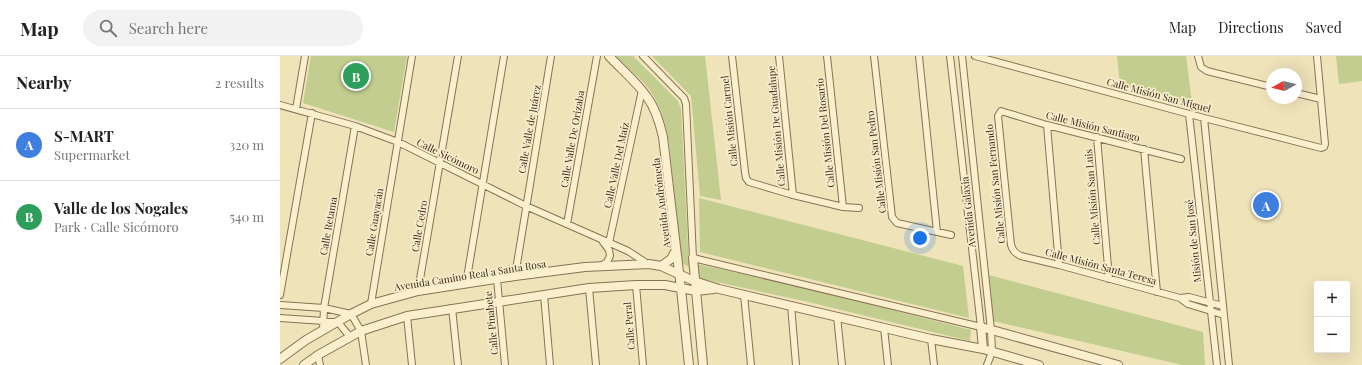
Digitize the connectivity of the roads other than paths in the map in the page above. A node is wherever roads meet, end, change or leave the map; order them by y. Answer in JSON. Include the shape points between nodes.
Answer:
{"nodes":[{"id":1,"x":305,"y":56,"type":"edge"},
{"id":2,"x":412,"y":56,"type":"edge"},
{"id":3,"x":458,"y":56,"type":"edge"},
{"id":4,"x":504,"y":56,"type":"edge"},
{"id":5,"x":551,"y":56,"type":"edge"},
{"id":6,"x":597,"y":56,"type":"edge"},
{"id":7,"x":609,"y":56,"type":"edge"},
{"id":8,"x":643,"y":56,"type":"edge"},
{"id":9,"x":732,"y":56,"type":"edge"},
{"id":10,"x":779,"y":56,"type":"edge"},
{"id":11,"x":827,"y":56,"type":"edge"},
{"id":12,"x":874,"y":56,"type":"edge"},
{"id":13,"x":919,"y":56,"type":"edge"},
{"id":14,"x":950,"y":56,"type":"edge"},
{"id":15,"x":962,"y":56,"type":"edge"},
{"id":16,"x":975,"y":56,"type":"edge"},
{"id":17,"x":1198,"y":56,"type":"edge"},
{"id":18,"x":1317,"y":56,"type":"edge"},
{"id":19,"x":990,"y":58,"type":"edge"},
{"id":20,"x":1266,"y":86,"type":"edge"},
{"id":21,"x":642,"y":90,"type":"junction"},
{"id":22,"x":1302,"y":94,"type":"edge"},
{"id":23,"x":1321,"y":99,"type":"junction"},
{"id":24,"x":280,"y":105,"type":"edge"},
{"id":25,"x":296,"y":109,"type":"junction"},
{"id":26,"x":1001,"y":111,"type":"joint"},
{"id":27,"x":312,"y":113,"type":"junction"},
{"id":28,"x":1190,"y":114,"type":"junction"},
{"id":29,"x":1204,"y":118,"type":"junction"},
{"id":30,"x":1047,"y":124,"type":"junction"},
{"id":31,"x":355,"y":126,"type":"junction"},
{"id":32,"x":1097,"y":137,"type":"junction"},
{"id":33,"x":398,"y":142,"type":"junction"},
{"id":34,"x":1144,"y":149,"type":"junction"},
{"id":35,"x":1181,"y":159,"type":"dead end"},
{"id":36,"x":440,"y":164,"type":"junction"},
{"id":37,"x":483,"y":184,"type":"junction"},
{"id":38,"x":793,"y":195,"type":"junction"},
{"id":39,"x":526,"y":206,"type":"junction"},
{"id":40,"x":843,"y":207,"type":"junction"},
{"id":41,"x":858,"y":208,"type":"dead end"},
{"id":42,"x":567,"y":224,"type":"junction"},
{"id":43,"x":936,"y":232,"type":"junction"},
{"id":44,"x":951,"y":235,"type":"dead end"},
{"id":45,"x":602,"y":240,"type":"junction"},
{"id":46,"x":609,"y":243,"type":"junction"},
{"id":47,"x":676,"y":250,"type":"junction"},
{"id":48,"x":1016,"y":254,"type":"joint"},
{"id":49,"x":693,"y":258,"type":"junction"},
{"id":50,"x":649,"y":264,"type":"junction"},
{"id":51,"x":1059,"y":265,"type":"junction"},
{"id":52,"x":600,"y":266,"type":"junction"},
{"id":53,"x":661,"y":266,"type":"junction"},
{"id":54,"x":679,"y":273,"type":"junction"},
{"id":55,"x":515,"y":276,"type":"junction"},
{"id":56,"x":497,"y":279,"type":"junction"},
{"id":57,"x":1109,"y":279,"type":"junction"},
{"id":58,"x":694,"y":281,"type":"junction"},
{"id":59,"x":466,"y":284,"type":"junction"},
{"id":60,"x":636,"y":285,"type":"junction"},
{"id":61,"x":589,"y":288,"type":"junction"},
{"id":62,"x":681,"y":288,"type":"junction"},
{"id":63,"x":719,"y":289,"type":"junction"},
{"id":64,"x":418,"y":291,"type":"junction"},
{"id":65,"x":696,"y":291,"type":"junction"},
{"id":66,"x":1157,"y":292,"type":"junction"},
{"id":67,"x":280,"y":295,"type":"edge"},
{"id":68,"x":544,"y":295,"type":"junction"},
{"id":69,"x":744,"y":295,"type":"junction"},
{"id":70,"x":1180,"y":298,"type":"junction"},
{"id":71,"x":499,"y":302,"type":"junction"},
{"id":72,"x":1210,"y":302,"type":"junction"},
{"id":73,"x":371,"y":304,"type":"junction"},
{"id":74,"x":280,"y":305,"type":"edge"},
{"id":75,"x":790,"y":305,"type":"junction"},
{"id":76,"x":1223,"y":306,"type":"junction"},
{"id":77,"x":324,"y":308,"type":"junction"},
{"id":78,"x":452,"y":308,"type":"junction"},
{"id":79,"x":1210,"y":310,"type":"junction"},
{"id":80,"x":351,"y":314,"type":"junction"},
{"id":81,"x":1224,"y":315,"type":"junction"},
{"id":82,"x":406,"y":316,"type":"junction"},
{"id":83,"x":837,"y":316,"type":"junction"},
{"id":84,"x":280,"y":318,"type":"edge"},
{"id":85,"x":324,"y":321,"type":"junction"},
{"id":86,"x":338,"y":322,"type":"junction"},
{"id":87,"x":981,"y":327,"type":"junction"},
{"id":88,"x":884,"y":328,"type":"junction"},
{"id":89,"x":323,"y":330,"type":"junction"},
{"id":90,"x":991,"y":330,"type":"junction"},
{"id":91,"x":361,"y":331,"type":"junction"},
{"id":92,"x":350,"y":336,"type":"junction"},
{"id":93,"x":931,"y":339,"type":"junction"},
{"id":94,"x":983,"y":349,"type":"junction"},
{"id":95,"x":992,"y":352,"type":"junction"},
{"id":96,"x":318,"y":355,"type":"junction"},
{"id":97,"x":280,"y":359,"type":"edge"},
{"id":98,"x":304,"y":365,"type":"edge"},
{"id":99,"x":320,"y":365,"type":"edge"},
{"id":100,"x":366,"y":365,"type":"edge"},
{"id":101,"x":412,"y":365,"type":"edge"},
{"id":102,"x":458,"y":365,"type":"edge"},
{"id":103,"x":505,"y":365,"type":"edge"},
{"id":104,"x":550,"y":365,"type":"edge"},
{"id":105,"x":596,"y":365,"type":"edge"},
{"id":106,"x":643,"y":365,"type":"edge"},
{"id":107,"x":689,"y":365,"type":"edge"},
{"id":108,"x":703,"y":365,"type":"edge"},
{"id":109,"x":751,"y":365,"type":"edge"},
{"id":110,"x":796,"y":365,"type":"edge"},
{"id":111,"x":842,"y":365,"type":"edge"},
{"id":112,"x":888,"y":365,"type":"edge"},
{"id":113,"x":934,"y":365,"type":"edge"},
{"id":114,"x":1038,"y":365,"type":"edge"},
{"id":115,"x":1118,"y":365,"type":"edge"},
{"id":116,"x":1217,"y":365,"type":"edge"},
{"id":117,"x":1229,"y":365,"type":"edge"}],
"edges":[{"from":1,"to":25,"type":"street"},
{"from":2,"to":33,"type":"street","name":"Calle Guayacán"},
{"from":3,"to":36,"type":"street","name":"Calle Cedro"},
{"from":4,"to":37,"type":"street"},
{"from":5,"to":39,"type":"street","name":"Calle Valle de Juárez"},
{"from":6,"to":42,"type":"street","name":"Calle Valle De Orizaba"},
{"from":7,"to":21,"type":"street","name":"Avenida Andrómeda"},
{"from":8,"to":49,"type":"street","via":[[684,98],[686,104]]},
{"from":9,"to":38,"type":"street","name":"Calle Misión Carmel","via":[[746,178],[749,182]]},
{"from":10,"to":38,"type":"street","name":"Calle Misión De Guadalupe"},
{"from":11,"to":40,"type":"street","name":"Calle Misión Del Rosario"},
{"from":12,"to":43,"type":"street","name":"Calle Misión San Pedro","via":[[892,217],[897,223]]},
{"from":13,"to":43,"type":"street"},
{"from":14,"to":87,"type":"street","name":"Avenida Galaxia"},
{"from":15,"to":90,"type":"street","name":"Avenida Galaxia"},
{"from":16,"to":19,"type":"street","name":"Calle Misión San Miguel"},
{"from":17,"to":20,"type":"street","via":[[1201,67],[1208,71]]},
{"from":18,"to":23,"type":"street"},
{"from":19,"to":28,"type":"street","name":"Calle Misión San Miguel"},
{"from":21,"to":46,"type":"street","name":"Calle Valle Del Maíz"},
{"from":21,"to":47,"type":"street","name":"Avenida Andrómeda","via":[[659,121],[664,138]]},
{"from":22,"to":23,"type":"street"},
{"from":23,"to":29,"type":"street","name":"Calle Misión San Miguel","via":[[1325,144],[1322,148]]},
{"from":24,"to":25,"type":"street","name":"Calle Sicómoro"},
{"from":25,"to":27,"type":"street","name":"Calle Sicómoro"},
{"from":26,"to":30,"type":"street","name":"Calle Misión Santiago"},
{"from":26,"to":48,"type":"street","name":"Calle Misión San Fernando","via":[[998,116],[1011,245]]},
{"from":27,"to":31,"type":"street","name":"Calle Sicómoro"},
{"from":27,"to":67,"type":"street"},
{"from":28,"to":29,"type":"street","name":"Calle Misión San Miguel"},
{"from":28,"to":72,"type":"street","name":"Misión de San José"},
{"from":29,"to":76,"type":"street"},
{"from":30,"to":32,"type":"street","name":"Calle Misión Santiago"},
{"from":30,"to":51,"type":"street"},
{"from":31,"to":33,"type":"street","name":"Calle Sicómoro"},
{"from":31,"to":77,"type":"street","name":"Calle Retama"},
{"from":32,"to":34,"type":"street","name":"Calle Misión Santiago"},
{"from":32,"to":57,"type":"street","name":"Calle Misión San Luis"},
{"from":33,"to":36,"type":"street","name":"Calle Sicómoro"},
{"from":33,"to":73,"type":"street","name":"Calle Guayacán"},
{"from":34,"to":35,"type":"street","name":"Calle Misión Santiago"},
{"from":34,"to":66,"type":"street"},
{"from":36,"to":37,"type":"street","name":"Calle Sicómoro"},
{"from":36,"to":64,"type":"street","name":"Calle Cedro"},
{"from":37,"to":39,"type":"street","name":"Calle Sicómoro"},
{"from":37,"to":59,"type":"street"},
{"from":38,"to":40,"type":"street"},
{"from":39,"to":42,"type":"street","name":"Calle Sicómoro"},
{"from":39,"to":55,"type":"street","name":"Calle Valle de Juárez"},
{"from":40,"to":41,"type":"street"},
{"from":42,"to":45,"type":"street","name":"Calle Sicómoro"},
{"from":43,"to":44,"type":"street","name":"Calle Misión San Pedro"},
{"from":45,"to":46,"type":"street","name":"Calle Sicómoro"},
{"from":45,"to":52,"type":"street","via":[[610,256]]},
{"from":46,"to":50,"type":"street","name":"Calle Sicómoro"},
{"from":47,"to":53,"type":"street","via":[[671,259]]},
{"from":47,"to":54,"type":"street","name":"Avenida Andrómeda"},
{"from":48,"to":51,"type":"street","name":"Calle Misión Santa Teresa"},
{"from":49,"to":58,"type":"street"},
{"from":49,"to":87,"type":"street"},
{"from":50,"to":52,"type":"street","name":"Avenida Camino Real a Santa Rosa"},
{"from":50,"to":53,"type":"street","name":"Avenida Camino Real a Santa Rosa"},
{"from":51,"to":57,"type":"street","name":"Calle Misión Santa Teresa"},
{"from":52,"to":55,"type":"street","name":"Avenida Camino Real a Santa Rosa"},
{"from":53,"to":54,"type":"street","name":"Avenida Camino Real a Santa Rosa"},
{"from":54,"to":58,"type":"street","name":"Avenida Camino Real a Santa Rosa"},
{"from":54,"to":62,"type":"street","name":"Avenida Andrómeda"},
{"from":55,"to":56,"type":"street","name":"Avenida Camino Real a Santa Rosa"},
{"from":56,"to":59,"type":"street","name":"Avenida Camino Real a Santa Rosa"},
{"from":56,"to":71,"type":"street","name":"Calle Pinabete"},
{"from":57,"to":66,"type":"street","name":"Calle Misión Santa Teresa"},
{"from":58,"to":63,"type":"street","name":"Avenida Camino Real a Santa Rosa"},
{"from":58,"to":65,"type":"street"},
{"from":59,"to":64,"type":"street","name":"Avenida Camino Real a Santa Rosa"},
{"from":60,"to":61,"type":"street"},
{"from":60,"to":62,"type":"street"},
{"from":60,"to":106,"type":"street","name":"Calle Peral"},
{"from":61,"to":68,"type":"street"},
{"from":61,"to":105,"type":"street"},
{"from":62,"to":65,"type":"street"},
{"from":62,"to":107,"type":"street","name":"Avenida Andrómeda"},
{"from":63,"to":65,"type":"street"},
{"from":63,"to":69,"type":"street"},
{"from":64,"to":73,"type":"street","name":"Avenida Camino Real a Santa Rosa"},
{"from":65,"to":108,"type":"street"},
{"from":66,"to":70,"type":"street","name":"Calle Misión Santa Teresa"},
{"from":68,"to":71,"type":"street"},
{"from":68,"to":104,"type":"street"},
{"from":69,"to":75,"type":"street"},
{"from":69,"to":109,"type":"street"},
{"from":70,"to":72,"type":"street","name":"Calle Misión Santa Teresa","via":[[1189,297]]},
{"from":70,"to":79,"type":"street","name":"Calle Misión Santa Teresa","via":[[1188,304]]},
{"from":71,"to":78,"type":"street"},
{"from":71,"to":103,"type":"street","name":"Calle Pinabete"},
{"from":72,"to":76,"type":"street","name":"Calle Misión Santa Teresa"},
{"from":72,"to":79,"type":"street","name":"Misión de San José"},
{"from":73,"to":80,"type":"street","name":"Avenida Camino Real a Santa Rosa"},
{"from":74,"to":77,"type":"street"},
{"from":75,"to":83,"type":"street"},
{"from":75,"to":110,"type":"street"},
{"from":76,"to":81,"type":"street"},
{"from":77,"to":80,"type":"street"},
{"from":77,"to":85,"type":"street","name":"Calle Retama"},
{"from":78,"to":82,"type":"street"},
{"from":78,"to":102,"type":"street"},
{"from":79,"to":81,"type":"street","name":"Calle Misión Santa Teresa"},
{"from":79,"to":116,"type":"street","name":"Misión de San José"},
{"from":80,"to":86,"type":"street","name":"Avenida Camino Real a Santa Rosa"},
{"from":80,"to":91,"type":"street"},
{"from":81,"to":117,"type":"street"},
{"from":82,"to":91,"type":"street"},
{"from":82,"to":101,"type":"street"},
{"from":83,"to":88,"type":"street"},
{"from":83,"to":111,"type":"street"},
{"from":84,"to":85,"type":"street"},
{"from":85,"to":86,"type":"street"},
{"from":85,"to":89,"type":"street","name":"Calle Retama"},
{"from":86,"to":89,"type":"street","name":"Avenida Camino Real a Santa Rosa"},
{"from":86,"to":92,"type":"street"},
{"from":87,"to":90,"type":"street"},
{"from":87,"to":94,"type":"street","name":"Avenida Galaxia"},
{"from":88,"to":93,"type":"street"},
{"from":88,"to":112,"type":"street"},
{"from":89,"to":97,"type":"street","name":"Avenida Camino Real a Santa Rosa"},
{"from":90,"to":95,"type":"street","name":"Avenida Galaxia"},
{"from":90,"to":115,"type":"street"},
{"from":91,"to":92,"type":"street"},
{"from":91,"to":100,"type":"street"},
{"from":92,"to":96,"type":"street"},
{"from":93,"to":94,"type":"street"},
{"from":93,"to":113,"type":"street"},
{"from":94,"to":95,"type":"street"},
{"from":94,"to":95,"type":"street","name":"Avenida Galaxia","via":[[987,365]]},
{"from":95,"to":114,"type":"street"},
{"from":96,"to":98,"type":"street"},
{"from":96,"to":99,"type":"street"}]}
